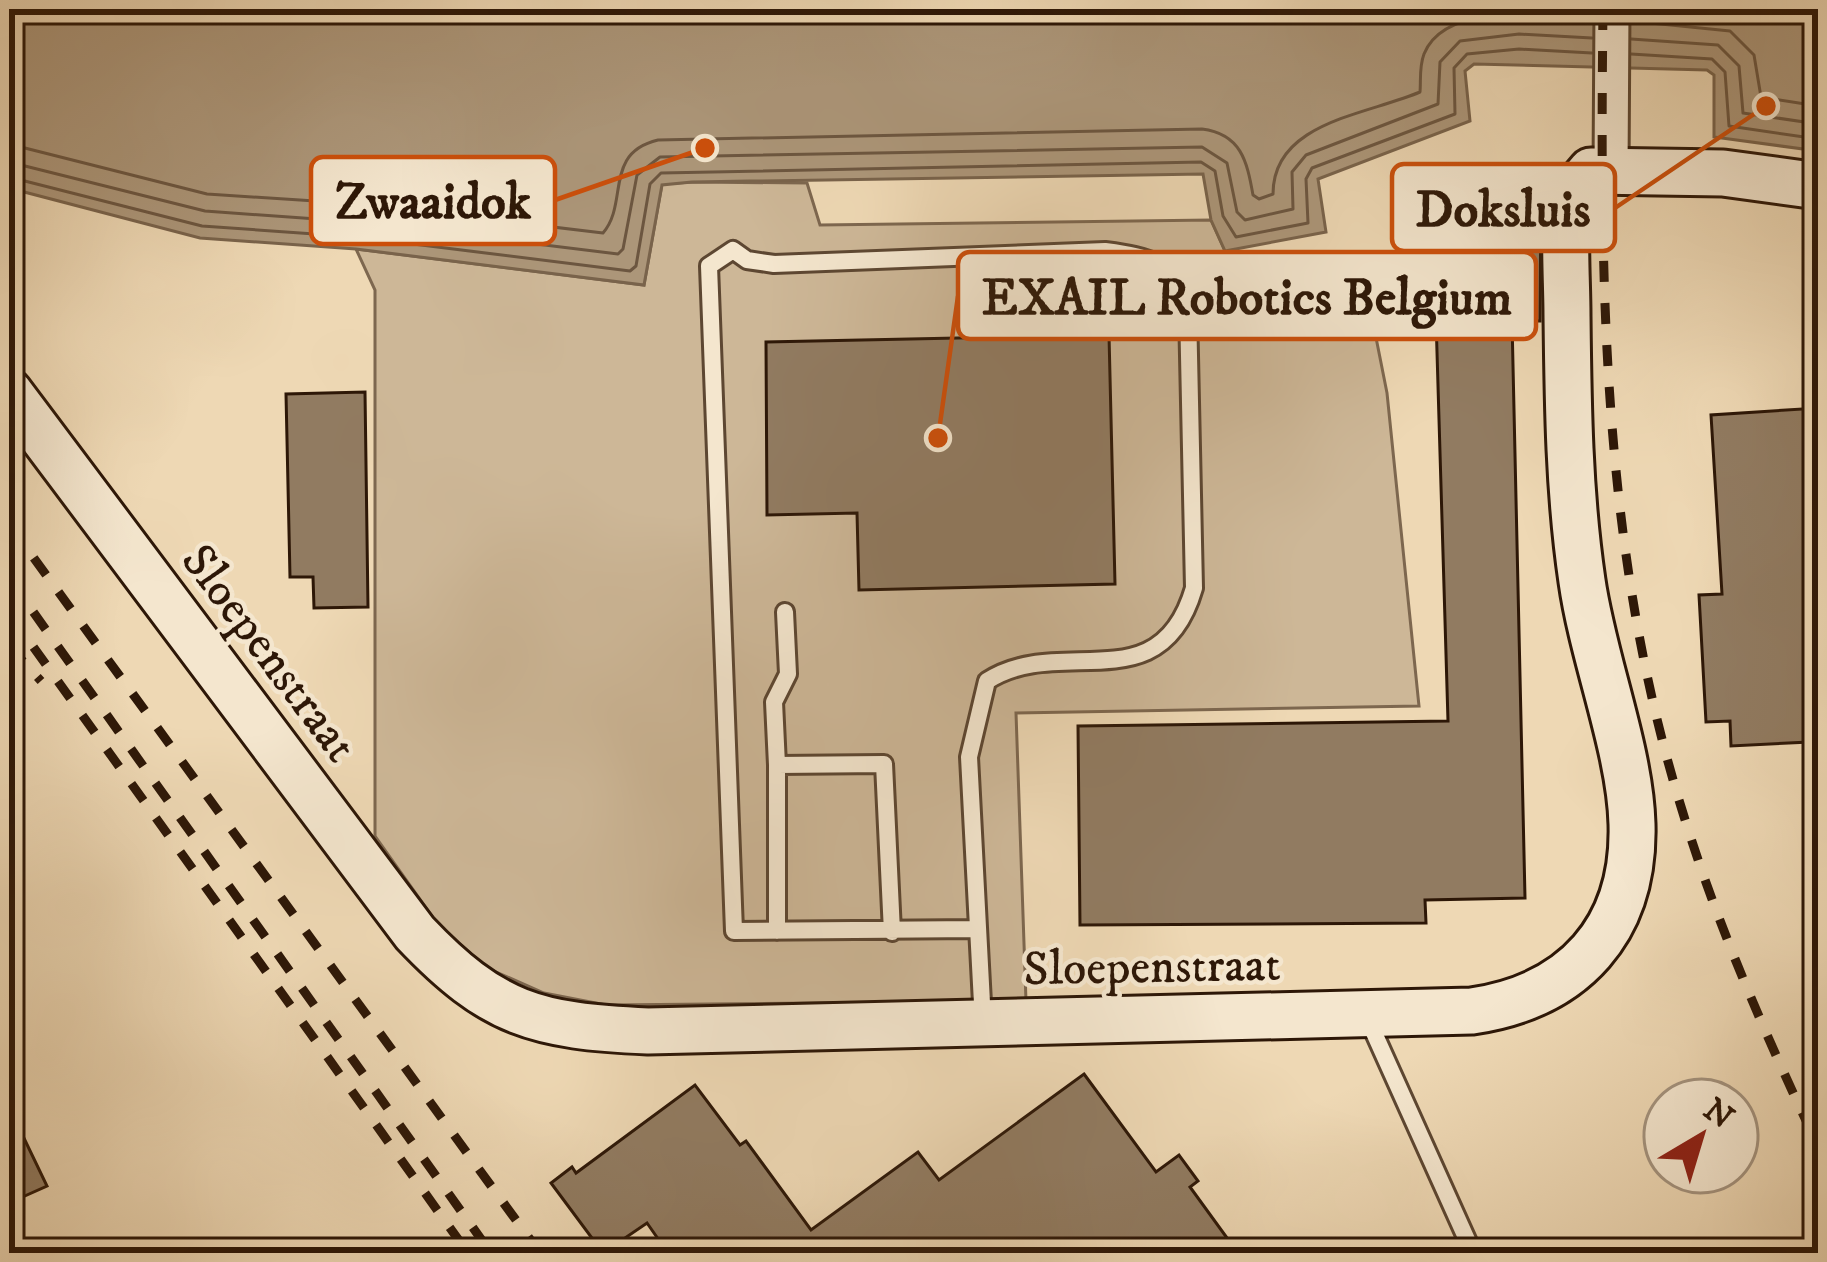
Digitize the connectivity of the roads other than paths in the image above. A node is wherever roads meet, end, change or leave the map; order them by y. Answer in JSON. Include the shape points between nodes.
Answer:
{"nodes":[{"id":1,"x":1612,"y":9,"type":"edge"},
{"id":2,"x":1611,"y":171,"type":"junction"},
{"id":3,"x":1818,"y":186,"type":"edge"},
{"id":4,"x":9,"y":392,"type":"edge"},
{"id":5,"x":785,"y":612,"type":"dead end"},
{"id":6,"x":777,"y":765,"type":"junction"},
{"id":7,"x":978,"y":929,"type":"junction"},
{"id":8,"x":778,"y":932,"type":"junction"},
{"id":9,"x":892,"y":932,"type":"junction"},
{"id":10,"x":1366,"y":1015,"type":"junction"},
{"id":11,"x":982,"y":1023,"type":"junction"},
{"id":12,"x":1473,"y":1253,"type":"edge"}],
"edges":[{"from":1,"to":2,"type":"street"},
{"from":2,"to":3,"type":"street","via":[[1724,173]]},
{"from":2,"to":10,"type":"street","name":"Sloepenstraat","via":[[1591,171],[1568,197],[1568,444],[1586,604],[1632,821],[1626,883],[1589,956],[1558,984],[1518,1004]]},
{"from":4,"to":11,"type":"street","name":"Sloepenstraat","via":[[415,933],[492,1001],[538,1019],[626,1030]]},
{"from":5,"to":6,"type":"lane","via":[[788,674],[774,701]]},
{"from":6,"to":8,"type":"lane"},
{"from":6,"to":9,"type":"lane","via":[[884,764]]},
{"from":7,"to":8,"type":"lane","via":[[969,757],[987,680],[1012,664],[1102,662],[1154,651],[1184,621],[1194,588],[1188,309],[1180,280],[1145,256],[773,264],[733,250],[709,266],[734,931]]},
{"from":7,"to":9,"type":"lane"},
{"from":7,"to":11,"type":"lane"},
{"from":8,"to":9,"type":"lane"},
{"from":10,"to":11,"type":"street","name":"Sloepenstraat"},
{"from":10,"to":12,"type":"lane"}]}
